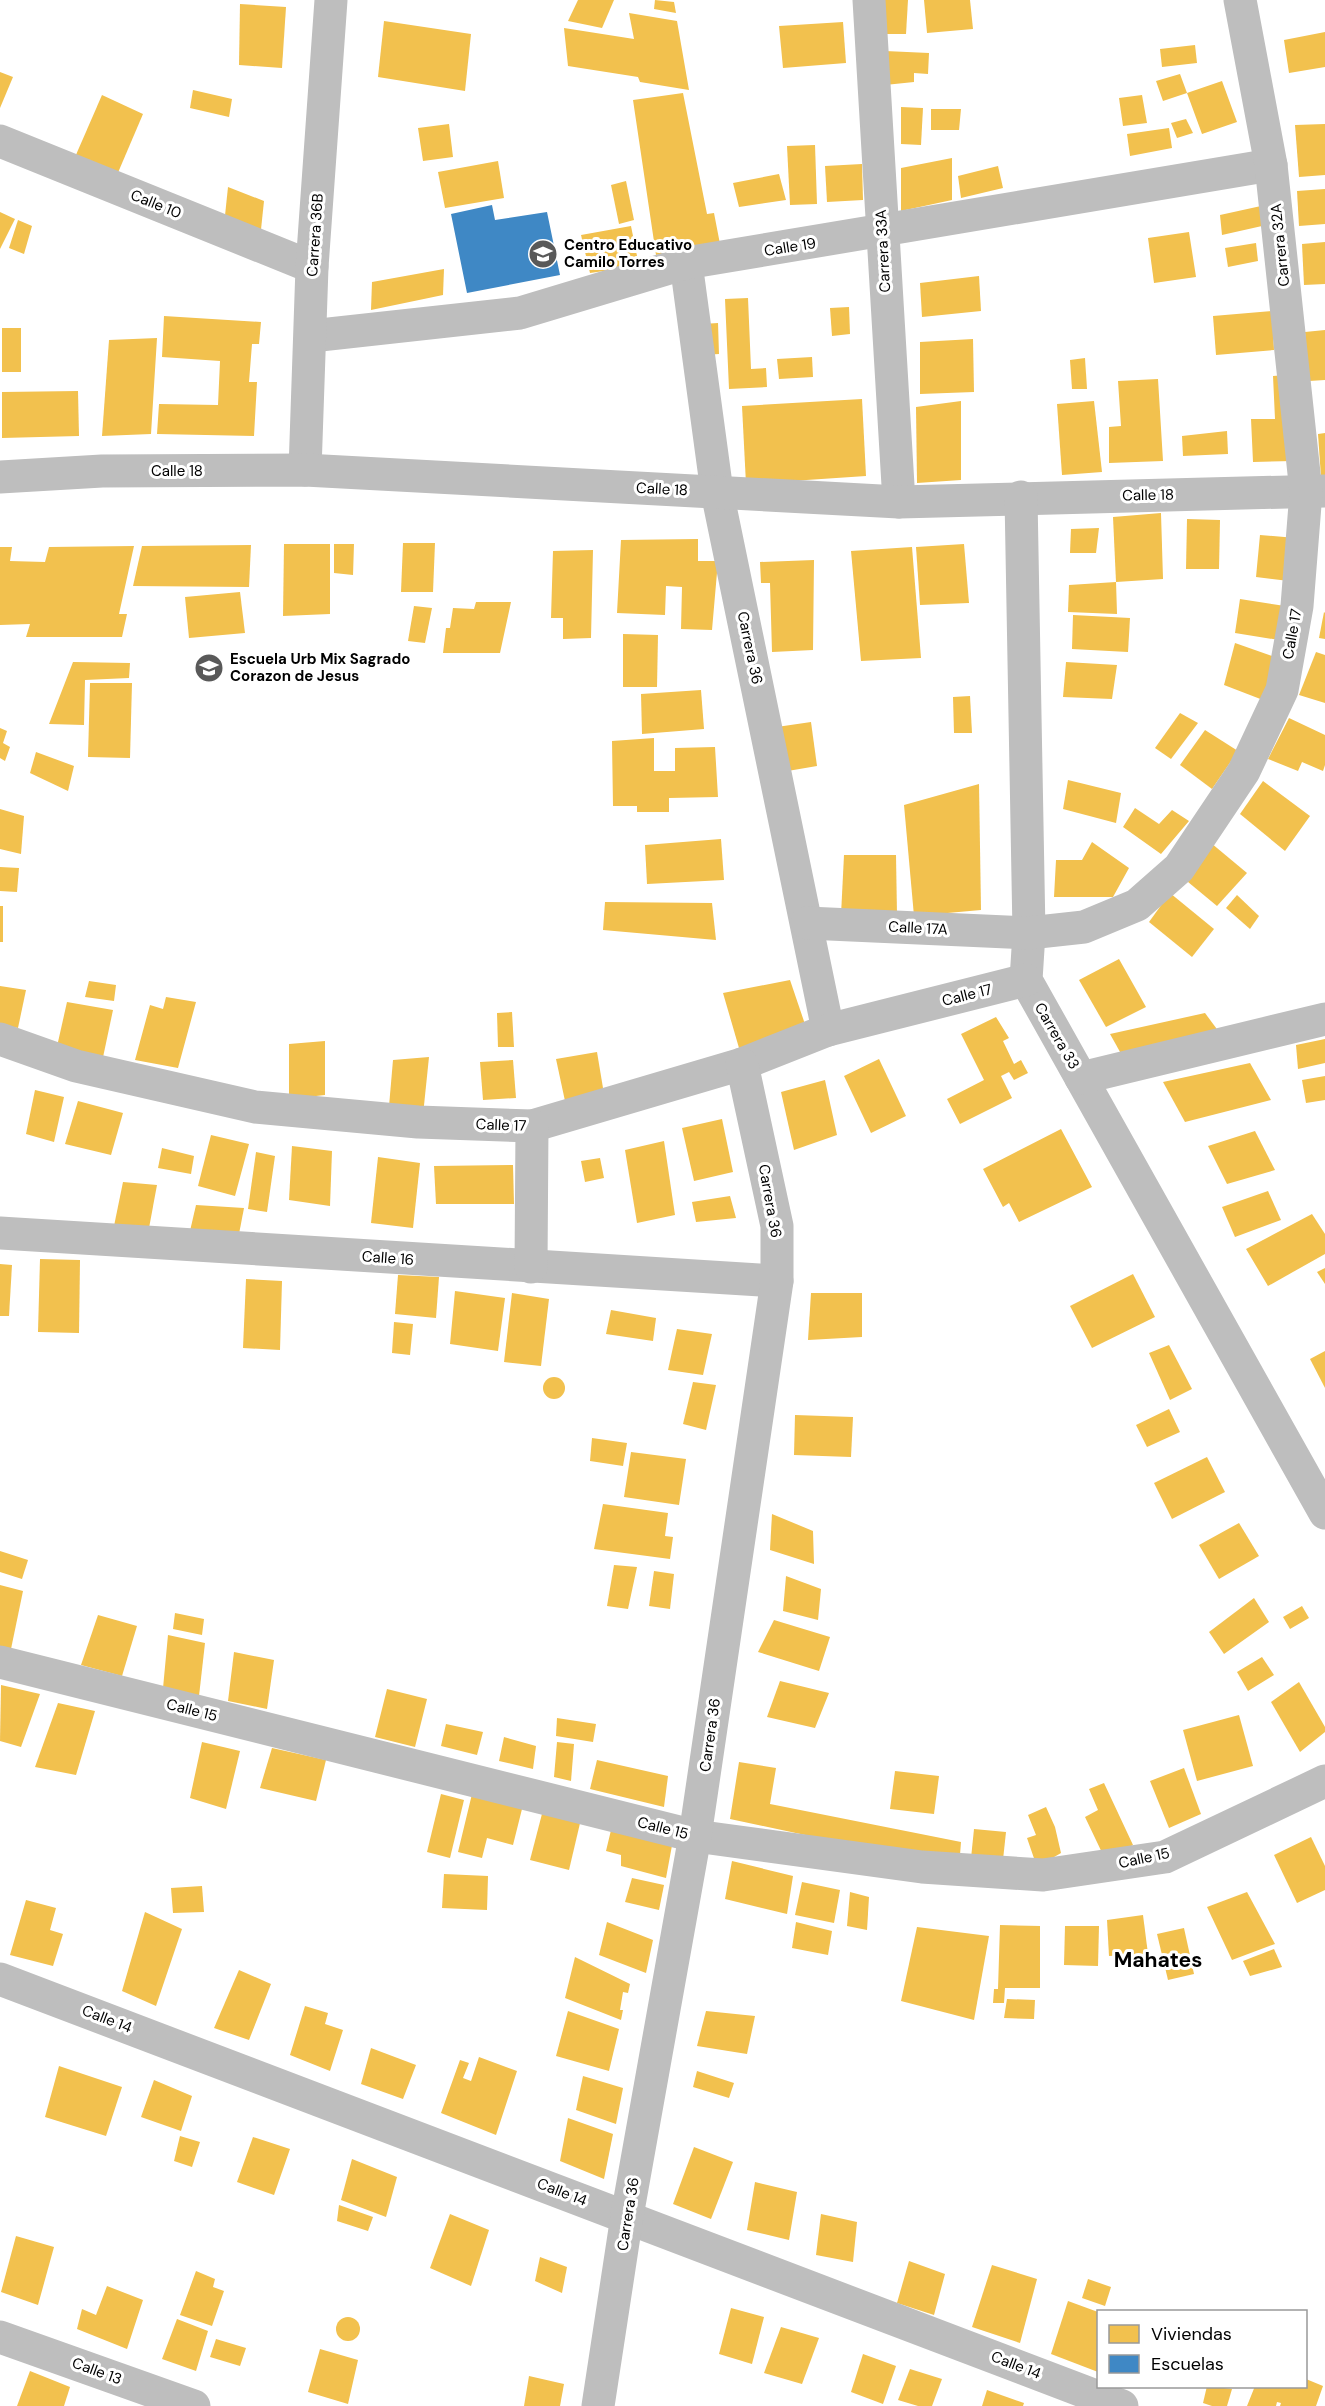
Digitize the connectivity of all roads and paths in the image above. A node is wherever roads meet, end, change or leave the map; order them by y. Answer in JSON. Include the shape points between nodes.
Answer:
{"nodes":[{"id":1,"x":331,"y":0,"type":"edge"},
{"id":2,"x":869,"y":0,"type":"edge"},
{"id":3,"x":1240,"y":0,"type":"edge"},
{"id":4,"x":0,"y":141,"type":"edge"},
{"id":5,"x":1271,"y":165,"type":"junction"},
{"id":6,"x":882,"y":232,"type":"junction"},
{"id":7,"x":686,"y":263,"type":"junction"},
{"id":8,"x":312,"y":267,"type":"junction"},
{"id":9,"x":311,"y":336,"type":"junction"},
{"id":10,"x":305,"y":471,"type":"junction"},
{"id":11,"x":0,"y":477,"type":"edge"},
{"id":12,"x":1316,"y":491,"type":"edge"},
{"id":13,"x":717,"y":492,"type":"junction"},
{"id":14,"x":1021,"y":497,"type":"junction"},
{"id":15,"x":899,"y":502,"type":"junction"},
{"id":16,"x":807,"y":923,"type":"junction"},
{"id":17,"x":1029,"y":933,"type":"junction"},
{"id":18,"x":1026,"y":980,"type":"junction"},
{"id":19,"x":1325,"y":1019,"type":"edge"},
{"id":20,"x":828,"y":1030,"type":"junction"},
{"id":21,"x":0,"y":1039,"type":"edge"},
{"id":22,"x":742,"y":1064,"type":"junction"},
{"id":23,"x":1081,"y":1078,"type":"junction"},
{"id":24,"x":532,"y":1126,"type":"junction"},
{"id":25,"x":0,"y":1233,"type":"edge"},
{"id":26,"x":531,"y":1267,"type":"junction"},
{"id":27,"x":777,"y":1281,"type":"junction"},
{"id":28,"x":1325,"y":1513,"type":"edge"},
{"id":29,"x":0,"y":1662,"type":"edge"},
{"id":30,"x":1325,"y":1781,"type":"edge"},
{"id":31,"x":695,"y":1836,"type":"junction"},
{"id":32,"x":0,"y":1979,"type":"edge"},
{"id":33,"x":627,"y":2216,"type":"junction"},
{"id":34,"x":0,"y":2337,"type":"edge"},
{"id":35,"x":194,"y":2406,"type":"edge"},
{"id":36,"x":598,"y":2406,"type":"edge"},
{"id":37,"x":1122,"y":2406,"type":"edge"}],
"edges":[{"from":1,"to":8,"type":"street","name":"Carrera 36B"},
{"from":2,"to":6,"type":"street","name":"Carrera 33A"},
{"from":3,"to":5,"type":"street","name":"Carrera 32A"},
{"from":4,"to":8,"type":"street","name":"Calle 10"},
{"from":5,"to":6,"type":"street","name":"Calle 19"},
{"from":5,"to":12,"type":"street","name":"Carrera 32A"},
{"from":6,"to":7,"type":"street","name":"Calle 19"},
{"from":6,"to":15,"type":"street","name":"Carrera 33A"},
{"from":7,"to":9,"type":"street","name":"Calle 19","via":[[520,313]]},
{"from":7,"to":13,"type":"street","name":"Carrera 36"},
{"from":8,"to":9,"type":"street","name":"Carrera 36B"},
{"from":9,"to":10,"type":"street","name":"Carrera 36B"},
{"from":10,"to":11,"type":"street","name":"Calle 18","via":[[102,471]]},
{"from":10,"to":13,"type":"street","name":"Calle 18"},
{"from":12,"to":14,"type":"street","name":"Calle 18"},
{"from":12,"to":17,"type":"street","name":"Calle 17","via":[[1282,690],[1244,771],[1179,868],[1137,905],[1084,927]]},
{"from":13,"to":15,"type":"street","name":"Calle 18"},
{"from":13,"to":16,"type":"street","name":"Carrera 36"},
{"from":14,"to":15,"type":"street","name":"Calle 18"},
{"from":14,"to":17,"type":"street"},
{"from":16,"to":17,"type":"street","name":"Calle 17A"},
{"from":16,"to":20,"type":"street","name":"Carrera 36"},
{"from":17,"to":18,"type":"street"},
{"from":18,"to":20,"type":"street","name":"Calle 17"},
{"from":18,"to":23,"type":"street","name":"Carrera 33"},
{"from":19,"to":23,"type":"street"},
{"from":20,"to":22,"type":"street","name":"Calle 17"},
{"from":21,"to":24,"type":"street","name":"Calle 17","via":[[76,1066],[255,1107],[418,1122]]},
{"from":22,"to":24,"type":"street","name":"Calle 17"},
{"from":22,"to":27,"type":"street","name":"Carrera 36","via":[[777,1226]]},
{"from":23,"to":28,"type":"street","name":"Carrera 33"},
{"from":24,"to":26,"type":"street"},
{"from":25,"to":26,"type":"street","name":"Calle 16"},
{"from":26,"to":27,"type":"street","name":"Calle 16"},
{"from":27,"to":31,"type":"street","name":"Carrera 36"},
{"from":29,"to":31,"type":"street","name":"Calle 15"},
{"from":30,"to":31,"type":"street","name":"Calle 15","via":[[1165,1857],[1043,1875],[922,1867]]},
{"from":31,"to":33,"type":"street","name":"Carrera 36"},
{"from":32,"to":33,"type":"street","name":"Calle 14"},
{"from":33,"to":36,"type":"street","name":"Carrera 36"},
{"from":33,"to":37,"type":"street","name":"Calle 14"},
{"from":34,"to":35,"type":"street","name":"Calle 13"}]}
